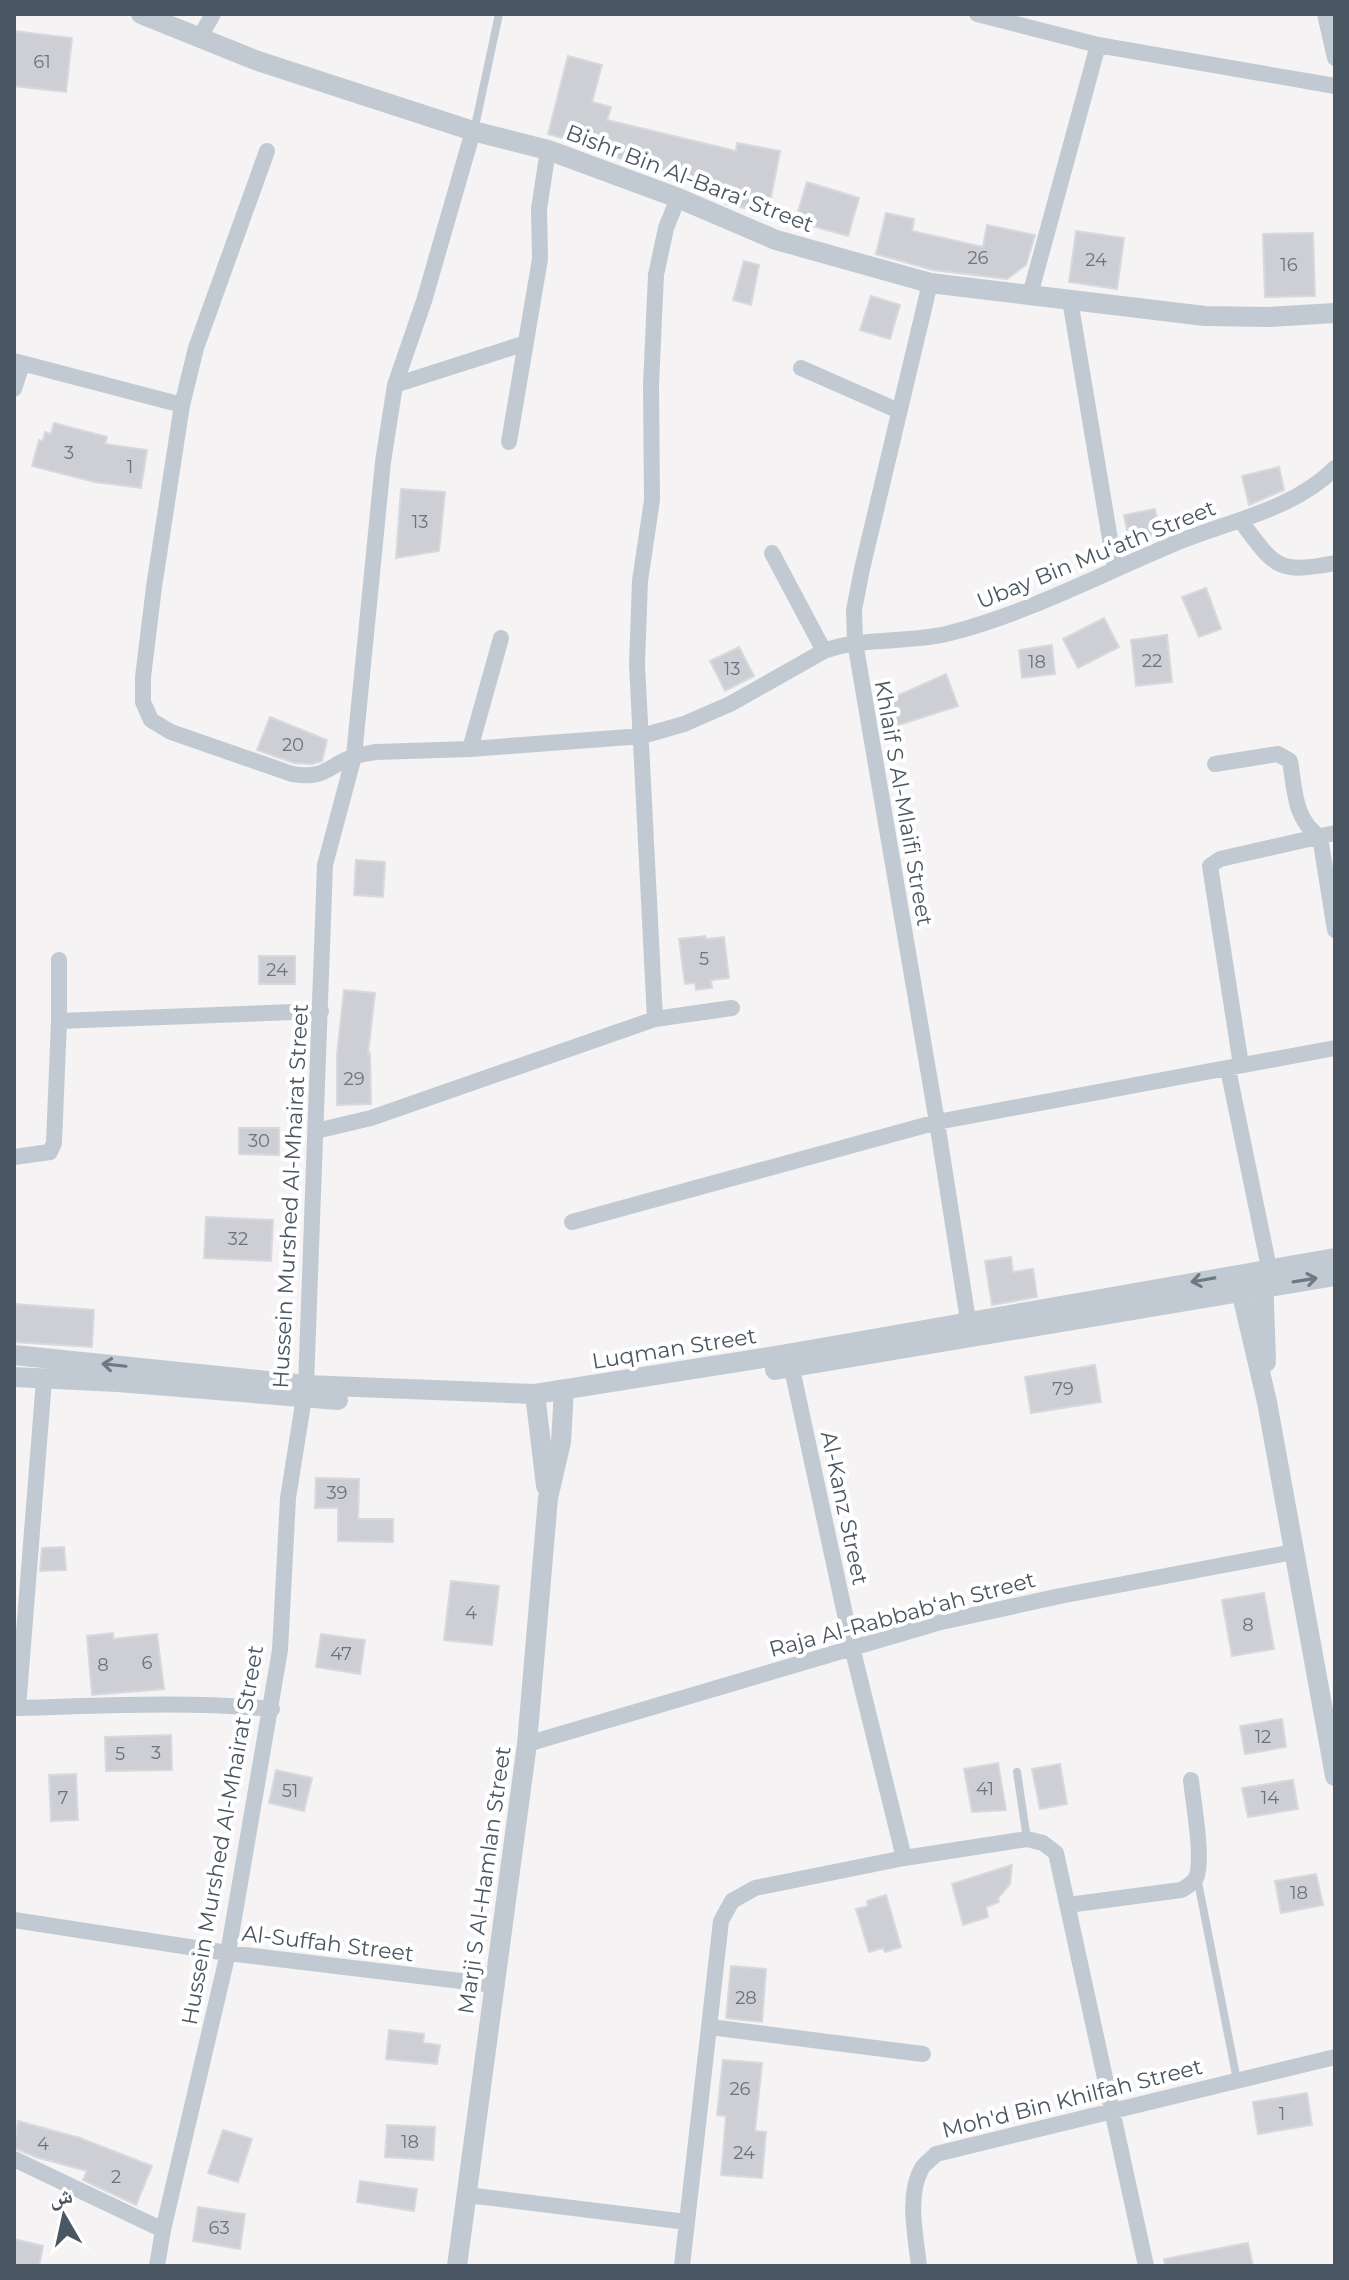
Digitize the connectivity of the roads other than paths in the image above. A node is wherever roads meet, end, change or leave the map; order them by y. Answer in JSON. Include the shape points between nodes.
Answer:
{"nodes":[{"id":1,"x":141,"y":14,"type":"edge"},
{"id":2,"x":213,"y":14,"type":"edge"},
{"id":3,"x":499,"y":14,"type":"edge"},
{"id":4,"x":977,"y":14,"type":"edge"},
{"id":5,"x":1325,"y":14,"type":"edge"},
{"id":6,"x":200,"y":37,"type":"junction"},
{"id":7,"x":1098,"y":45,"type":"junction"},
{"id":8,"x":1335,"y":58,"type":"edge"},
{"id":9,"x":1335,"y":86,"type":"edge"},
{"id":10,"x":473,"y":131,"type":"junction"},
{"id":11,"x":548,"y":150,"type":"junction"},
{"id":12,"x":267,"y":151,"type":"dead end"},
{"id":13,"x":678,"y":198,"type":"junction"},
{"id":14,"x":930,"y":283,"type":"junction"},
{"id":15,"x":1030,"y":295,"type":"junction"},
{"id":16,"x":1070,"y":300,"type":"junction"},
{"id":17,"x":1335,"y":313,"type":"edge"},
{"id":18,"x":526,"y":343,"type":"junction"},
{"id":19,"x":18,"y":362,"type":"edge"},
{"id":20,"x":801,"y":368,"type":"dead end"},
{"id":21,"x":395,"y":385,"type":"junction"},
{"id":22,"x":14,"y":389,"type":"edge"},
{"id":23,"x":182,"y":405,"type":"junction"},
{"id":24,"x":899,"y":411,"type":"junction"},
{"id":25,"x":509,"y":442,"type":"dead end"},
{"id":26,"x":1335,"y":468,"type":"edge"},
{"id":27,"x":1240,"y":520,"type":"junction"},
{"id":28,"x":772,"y":553,"type":"dead end"},
{"id":29,"x":1335,"y":563,"type":"edge"},
{"id":30,"x":1115,"y":569,"type":"junction"},
{"id":31,"x":501,"y":638,"type":"dead end"},
{"id":32,"x":855,"y":642,"type":"junction"},
{"id":33,"x":824,"y":651,"type":"junction"},
{"id":34,"x":642,"y":736,"type":"junction"},
{"id":35,"x":470,"y":749,"type":"junction"},
{"id":36,"x":354,"y":756,"type":"junction"},
{"id":37,"x":1215,"y":764,"type":"dead end"},
{"id":38,"x":1328,"y":835,"type":"edge"},
{"id":39,"x":1335,"y":930,"type":"edge"},
{"id":40,"x":59,"y":960,"type":"dead end"},
{"id":41,"x":732,"y":1008,"type":"dead end"},
{"id":42,"x":321,"y":1011,"type":"junction"},
{"id":43,"x":655,"y":1019,"type":"junction"},
{"id":44,"x":59,"y":1021,"type":"junction"},
{"id":45,"x":1335,"y":1048,"type":"edge"},
{"id":46,"x":1235,"y":1067,"type":"junction"},
{"id":47,"x":937,"y":1122,"type":"junction"},
{"id":48,"x":316,"y":1131,"type":"junction"},
{"id":49,"x":14,"y":1157,"type":"edge"},
{"id":50,"x":572,"y":1222,"type":"dead end"},
{"id":51,"x":1335,"y":1258,"type":"edge"},
{"id":52,"x":1265,"y":1275,"type":"junction"},
{"id":53,"x":1335,"y":1276,"type":"edge"},
{"id":54,"x":1239,"y":1282,"type":"junction"},
{"id":55,"x":969,"y":1328,"type":"junction"},
{"id":56,"x":14,"y":1355,"type":"edge"},
{"id":57,"x":790,"y":1361,"type":"junction"},
{"id":58,"x":14,"y":1377,"type":"edge"},
{"id":59,"x":44,"y":1380,"type":"junction"},
{"id":60,"x":305,"y":1392,"type":"junction"},
{"id":61,"x":564,"y":1396,"type":"junction"},
{"id":62,"x":535,"y":1400,"type":"junction"},
{"id":63,"x":1267,"y":1402,"type":"junction"},
{"id":64,"x":548,"y":1498,"type":"junction"},
{"id":65,"x":1293,"y":1552,"type":"junction"},
{"id":66,"x":852,"y":1647,"type":"junction"},
{"id":67,"x":16,"y":1708,"type":"edge"},
{"id":68,"x":272,"y":1709,"type":"junction"},
{"id":69,"x":527,"y":1744,"type":"junction"},
{"id":70,"x":1017,"y":1772,"type":"dead end"},
{"id":71,"x":1335,"y":1776,"type":"edge"},
{"id":72,"x":1191,"y":1780,"type":"dead end"},
{"id":73,"x":1027,"y":1839,"type":"junction"},
{"id":74,"x":904,"y":1858,"type":"junction"},
{"id":75,"x":1196,"y":1877,"type":"junction"},
{"id":76,"x":1068,"y":1905,"type":"junction"},
{"id":77,"x":14,"y":1920,"type":"edge"},
{"id":78,"x":228,"y":1953,"type":"junction"},
{"id":79,"x":494,"y":1985,"type":"junction"},
{"id":80,"x":710,"y":2027,"type":"junction"},
{"id":81,"x":923,"y":2054,"type":"dead end"},
{"id":82,"x":1335,"y":2057,"type":"edge"},
{"id":83,"x":1237,"y":2080,"type":"junction"},
{"id":84,"x":1112,"y":2112,"type":"junction"},
{"id":85,"x":14,"y":2159,"type":"edge"},
{"id":86,"x":467,"y":2195,"type":"junction"},
{"id":87,"x":687,"y":2222,"type":"junction"},
{"id":88,"x":163,"y":2230,"type":"junction"},
{"id":89,"x":157,"y":2266,"type":"edge"},
{"id":90,"x":457,"y":2266,"type":"edge"},
{"id":91,"x":682,"y":2266,"type":"edge"},
{"id":92,"x":919,"y":2266,"type":"edge"},
{"id":93,"x":1146,"y":2266,"type":"edge"}],
"edges":[{"from":1,"to":6,"type":"street","name":"Bishr Bin Al-Bara‘ Street"},
{"from":2,"to":6,"type":"street"},
{"from":3,"to":10,"type":"lane"},
{"from":4,"to":7,"type":"street"},
{"from":5,"to":8,"type":"street"},
{"from":6,"to":10,"type":"street","name":"Bishr Bin Al-Bara‘ Street"},
{"from":7,"to":9,"type":"street"},
{"from":7,"to":15,"type":"street"},
{"from":10,"to":11,"type":"street","name":"Bishr Bin Al-Bara‘ Street"},
{"from":10,"to":21,"type":"street","name":"Hussein Murshed Al-Mhairat Street"},
{"from":11,"to":13,"type":"street","name":"Bishr Bin Al-Bara‘ Street"},
{"from":11,"to":18,"type":"street","via":[[539,209],[540,259]]},
{"from":12,"to":23,"type":"street","via":[[196,348]]},
{"from":13,"to":14,"type":"street","name":"Bishr Bin Al-Bara‘ Street","via":[[776,240]]},
{"from":13,"to":34,"type":"street","via":[[656,275],[652,500],[640,581],[637,664]]},
{"from":14,"to":15,"type":"street","name":"Bishr Bin Al-Bara‘ Street"},
{"from":14,"to":24,"type":"street","name":"Khlaif S Al-Mlaifi Street"},
{"from":15,"to":16,"type":"street","name":"Bishr Bin Al-Bara‘ Street"},
{"from":16,"to":17,"type":"street","name":"Bishr Bin Al-Bara‘ Street","via":[[1205,316]]},
{"from":16,"to":30,"type":"street"},
{"from":18,"to":21,"type":"street"},
{"from":18,"to":25,"type":"street"},
{"from":19,"to":22,"type":"street"},
{"from":19,"to":23,"type":"street"},
{"from":20,"to":24,"type":"street"},
{"from":21,"to":36,"type":"street","name":"Hussein Murshed Al-Mhairat Street"},
{"from":23,"to":36,"type":"street","via":[[143,677],[143,702],[151,720],[171,732],[292,774],[325,773]]},
{"from":24,"to":32,"type":"street","name":"Khlaif S Al-Mlaifi Street","via":[[854,610]]},
{"from":26,"to":27,"type":"street","name":"Ubay Bin Mu‘ath Street","via":[[1319,484]]},
{"from":27,"to":29,"type":"street","via":[[1275,564],[1308,569]]},
{"from":27,"to":30,"type":"street","name":"Ubay Bin Mu‘ath Street"},
{"from":28,"to":33,"type":"street"},
{"from":30,"to":32,"type":"street","name":"Ubay Bin Mu‘ath Street","via":[[981,624],[915,639]]},
{"from":31,"to":35,"type":"street"},
{"from":32,"to":33,"type":"street","name":"Ubay Bin Mu‘ath Street"},
{"from":32,"to":47,"type":"street","name":"Khlaif S Al-Mlaifi Street"},
{"from":33,"to":34,"type":"street","name":"Ubay Bin Mu‘ath Street","via":[[730,704]]},
{"from":34,"to":35,"type":"street","name":"Ubay Bin Mu‘ath Street"},
{"from":34,"to":43,"type":"street"},
{"from":35,"to":36,"type":"street","name":"Ubay Bin Mu‘ath Street"},
{"from":36,"to":42,"type":"street","name":"Hussein Murshed Al-Mhairat Street","via":[[325,865]]},
{"from":37,"to":38,"type":"street","via":[[1278,754],[1290,761],[1299,814],[1307,829]]},
{"from":38,"to":39,"type":"street"},
{"from":38,"to":46,"type":"street","via":[[1220,859],[1210,866]]},
{"from":40,"to":44,"type":"street"},
{"from":41,"to":43,"type":"street"},
{"from":42,"to":44,"type":"street"},
{"from":42,"to":48,"type":"street","name":"Hussein Murshed Al-Mhairat Street"},
{"from":43,"to":48,"type":"street","via":[[371,1118]]},
{"from":44,"to":49,"type":"street","via":[[54,1143],[50,1152]]},
{"from":45,"to":46,"type":"street"},
{"from":46,"to":47,"type":"street"},
{"from":46,"to":52,"type":"street"},
{"from":47,"to":50,"type":"street"},
{"from":47,"to":55,"type":"street","name":"Khlaif S Al-Mlaifi Street"},
{"from":48,"to":60,"type":"street","name":"Hussein Murshed Al-Mhairat Street"},
{"from":51,"to":52,"type":"street","name":"Luqman Street"},
{"from":52,"to":53,"type":"street","name":"Luqman Street","one_way":true},
{"from":52,"to":54,"type":"street","name":"Luqman Street"},
{"from":52,"to":63,"type":"street"},
{"from":54,"to":55,"type":"street","name":"Luqman Street"},
{"from":54,"to":63,"type":"street"},
{"from":55,"to":57,"type":"street","name":"Luqman Street"},
{"from":60,"to":56,"type":"street","name":"Luqman Street","one_way":true},
{"from":57,"to":61,"type":"street","name":"Luqman Street"},
{"from":57,"to":66,"type":"street","name":"Al-Kanz Street"},
{"from":58,"to":59,"type":"street","name":"Luqman Street"},
{"from":59,"to":60,"type":"street","name":"Luqman Street"},
{"from":59,"to":67,"type":"street"},
{"from":60,"to":62,"type":"street","name":"Luqman Street"},
{"from":60,"to":68,"type":"street","name":"Hussein Murshed Al-Mhairat Street","via":[[288,1498]]},
{"from":61,"to":62,"type":"street","name":"Luqman Street"},
{"from":61,"to":64,"type":"street","name":"Marji S Al-Hamlan Street","via":[[561,1442]]},
{"from":62,"to":64,"type":"street","name":"Marji S Al-Hamlan Street"},
{"from":63,"to":65,"type":"street"},
{"from":64,"to":69,"type":"street","name":"Marji S Al-Hamlan Street"},
{"from":65,"to":66,"type":"street","name":"Raja Al-Rabbab‘ah Street","via":[[1060,1596]]},
{"from":65,"to":71,"type":"street"},
{"from":66,"to":69,"type":"street","name":"Raja Al-Rabbab‘ah Street"},
{"from":66,"to":74,"type":"street","name":"Al-Kanz Street"},
{"from":67,"to":68,"type":"street","via":[[218,1704]]},
{"from":68,"to":78,"type":"street","name":"Hussein Murshed Al-Mhairat Street"},
{"from":69,"to":79,"type":"street","name":"Marji S Al-Hamlan Street"},
{"from":70,"to":73,"type":"lane"},
{"from":72,"to":75,"type":"street"},
{"from":73,"to":74,"type":"street"},
{"from":73,"to":76,"type":"street","via":[[1056,1853]]},
{"from":74,"to":80,"type":"street","via":[[755,1888],[732,1901],[721,1921]]},
{"from":75,"to":76,"type":"street","via":[[1181,1890]]},
{"from":75,"to":83,"type":"lane"},
{"from":76,"to":84,"type":"street"},
{"from":77,"to":78,"type":"street","name":"Al-Suffah Street"},
{"from":78,"to":79,"type":"street","name":"Al-Suffah Street"},
{"from":78,"to":88,"type":"street","name":"Hussein Murshed Al-Mhairat Street"},
{"from":79,"to":86,"type":"street","name":"Marji S Al-Hamlan Street"},
{"from":80,"to":81,"type":"street"},
{"from":80,"to":87,"type":"street"},
{"from":82,"to":83,"type":"street","name":"Moh'd Bin Khilfah Street"},
{"from":83,"to":84,"type":"street","name":"Moh'd Bin Khilfah Street"},
{"from":84,"to":92,"type":"street","name":"Moh'd Bin Khilfah Street","via":[[936,2154],[916,2185]]},
{"from":84,"to":93,"type":"street"},
{"from":85,"to":88,"type":"street"},
{"from":86,"to":87,"type":"street"},
{"from":86,"to":90,"type":"street","name":"Marji S Al-Hamlan Street"},
{"from":87,"to":91,"type":"street"},
{"from":88,"to":89,"type":"street","name":"Hussein Murshed Al-Mhairat Street"}]}
